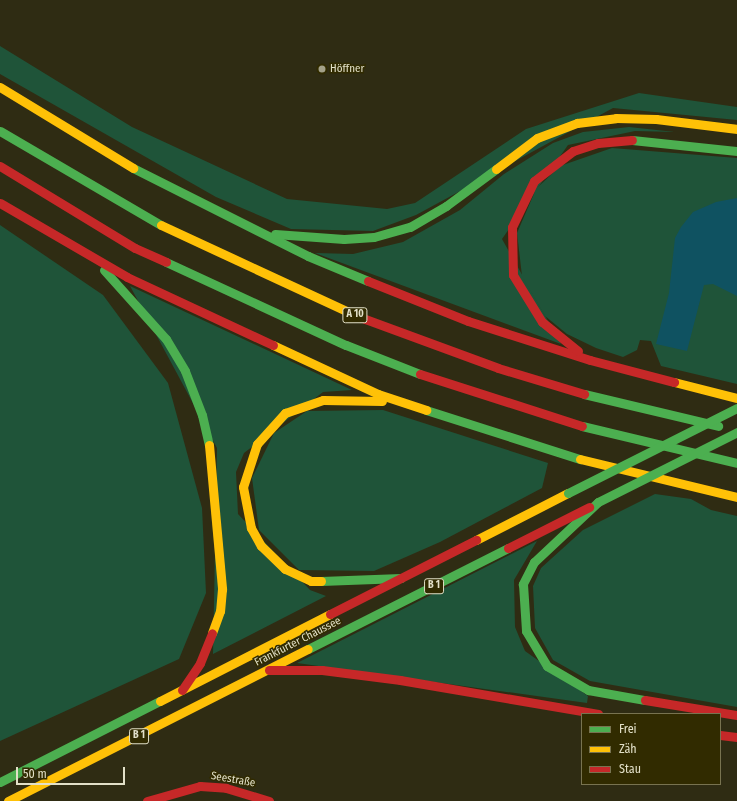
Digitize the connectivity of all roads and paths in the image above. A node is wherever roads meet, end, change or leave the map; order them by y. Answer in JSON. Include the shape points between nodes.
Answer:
{"nodes":[{"id":1,"x":0,"y":87,"type":"edge"},
{"id":2,"x":737,"y":129,"type":"edge"},
{"id":3,"x":0,"y":132,"type":"edge"},
{"id":4,"x":737,"y":151,"type":"edge"},
{"id":5,"x":0,"y":166,"type":"edge"},
{"id":6,"x":0,"y":203,"type":"edge"},
{"id":7,"x":260,"y":233,"type":"junction"},
{"id":8,"x":98,"y":263,"type":"junction"},
{"id":9,"x":590,"y":360,"type":"junction"},
{"id":10,"x":737,"y":398,"type":"edge"},
{"id":11,"x":398,"y":402,"type":"junction"},
{"id":12,"x":737,"y":408,"type":"edge"},
{"id":13,"x":737,"y":431,"type":"edge"},
{"id":14,"x":737,"y":463,"type":"edge"},
{"id":15,"x":737,"y":497,"type":"edge"},
{"id":16,"x":598,"y":502,"type":"junction"},
{"id":17,"x":402,"y":578,"type":"junction"},
{"id":18,"x":269,"y":670,"type":"junction"},
{"id":19,"x":182,"y":690,"type":"junction"},
{"id":20,"x":592,"y":713,"type":"edge"},
{"id":21,"x":737,"y":715,"type":"edge"},
{"id":22,"x":721,"y":734,"type":"edge"},
{"id":23,"x":737,"y":737,"type":"edge"},
{"id":24,"x":0,"y":782,"type":"edge"},
{"id":25,"x":8,"y":801,"type":"edge"},
{"id":26,"x":147,"y":801,"type":"edge"},
{"id":27,"x":268,"y":801,"type":"edge"}],
"edges":[{"from":1,"to":7,"type":"main road","via":[[70,132],[177,193]]},
{"from":2,"to":7,"type":"main road","via":[[649,119],[616,118],[576,123],[537,138],[446,206],[410,227],[374,237],[344,239]]},
{"from":3,"to":13,"type":"main road","number":"A 10","via":[[141,216],[356,316],[445,350],[588,396]]},
{"from":4,"to":9,"type":"main road","via":[[636,140],[598,143],[573,151],[534,181],[512,227],[513,276],[542,322]]},
{"from":5,"to":14,"type":"main road","via":[[135,248],[346,345],[419,374],[587,428]]},
{"from":6,"to":8,"type":"main road"},
{"from":7,"to":9,"type":"main road","via":[[468,321]]},
{"from":8,"to":11,"type":"main road","via":[[259,341]]},
{"from":8,"to":19,"type":"main road","via":[[166,339],[185,371],[202,415],[210,451],[222,589],[220,611],[200,663]]},
{"from":9,"to":10,"type":"main road"},
{"from":11,"to":15,"type":"main road","via":[[565,455]]},
{"from":11,"to":17,"type":"main road","via":[[322,400],[285,413],[256,444],[243,487],[251,528],[261,546],[284,569],[311,581]]},
{"from":12,"to":17,"type":"main road","name":"Frankfurter Chaussee","number":"B 1","bridge":true},
{"from":13,"to":16,"type":"main road","number":"B 1","bridge":true},
{"from":16,"to":18,"type":"main road","name":"Frankfurter Chaussee","number":"B 1"},
{"from":16,"to":21,"type":"main road","via":[[534,562],[523,584],[526,631],[536,650],[547,666],[588,690]]},
{"from":17,"to":19,"type":"main road","name":"Frankfurter Chaussee","number":"B 1"},
{"from":18,"to":20,"type":"main road","via":[[322,670],[400,680]]},
{"from":18,"to":25,"type":"main road","name":"Frankfurter Chaussee","number":"B 1"},
{"from":19,"to":24,"type":"main road","name":"Frankfurter Chaussee","number":"B 1"},
{"from":22,"to":23,"type":"main road"},
{"from":26,"to":27,"type":"main road","name":"Seestraße","via":[[200,786],[226,788]]}]}
